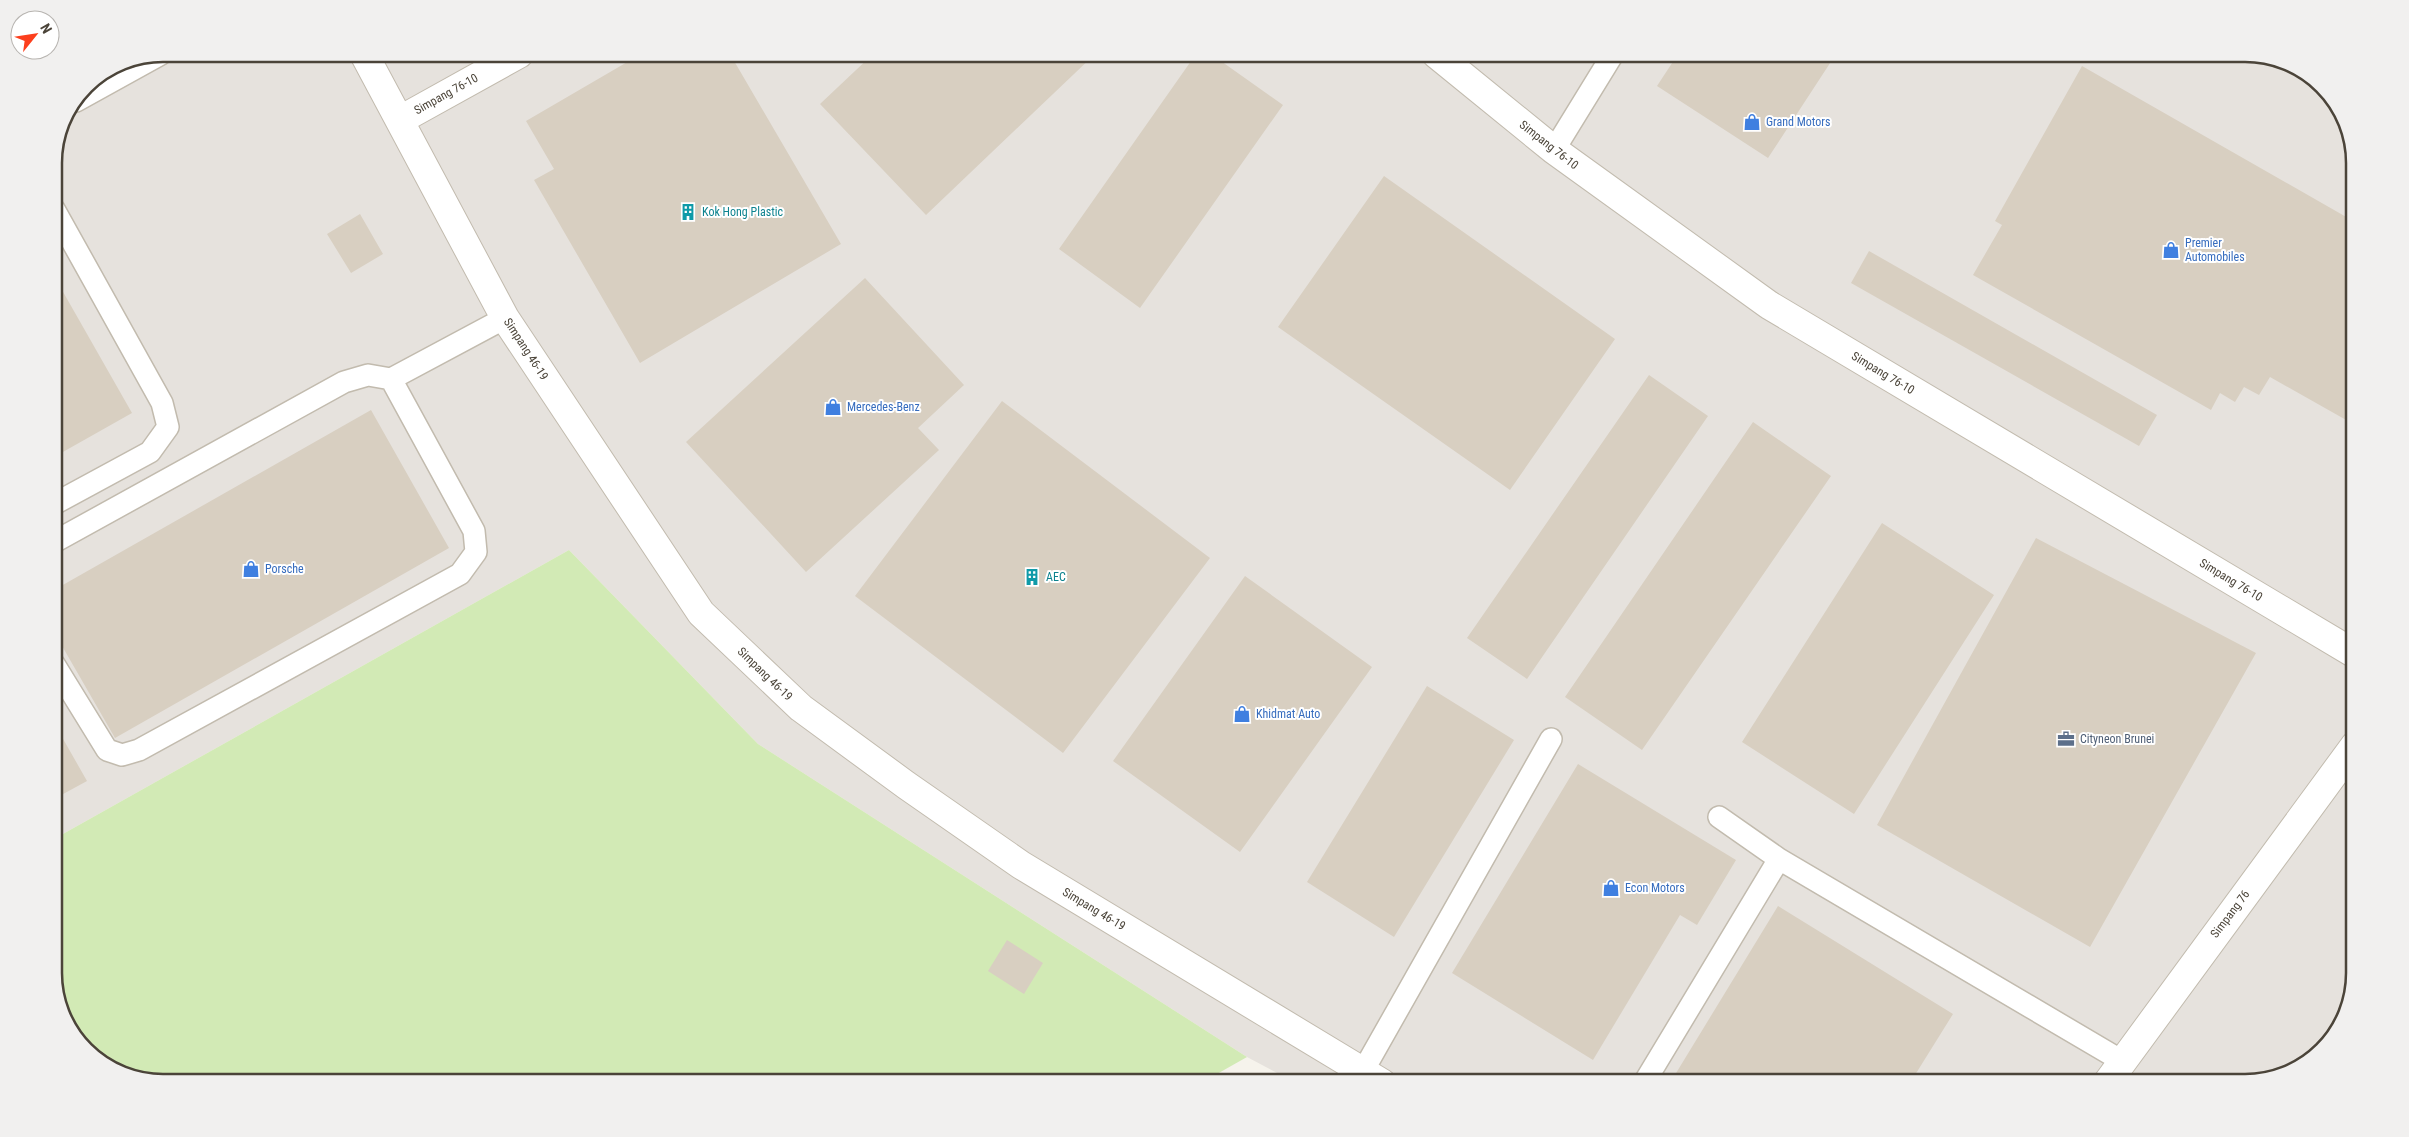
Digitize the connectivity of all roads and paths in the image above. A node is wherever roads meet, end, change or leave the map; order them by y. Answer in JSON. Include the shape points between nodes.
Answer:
{"nodes":[{"id":1,"x":368,"y":62,"type":"edge"},
{"id":2,"x":505,"y":62,"type":"edge"},
{"id":3,"x":1446,"y":62,"type":"edge"},
{"id":4,"x":1608,"y":62,"type":"edge"},
{"id":5,"x":142,"y":64,"type":"edge"},
{"id":6,"x":92,"y":93,"type":"edge"},
{"id":7,"x":400,"y":120,"type":"junction"},
{"id":8,"x":1554,"y":150,"type":"junction"},
{"id":9,"x":63,"y":225,"type":"edge"},
{"id":10,"x":505,"y":318,"type":"junction"},
{"id":11,"x":391,"y":379,"type":"junction"},
{"id":12,"x":63,"y":499,"type":"edge"},
{"id":13,"x":63,"y":537,"type":"edge"},
{"id":14,"x":2346,"y":649,"type":"edge"},
{"id":15,"x":63,"y":679,"type":"edge"},
{"id":16,"x":1551,"y":739,"type":"dead end"},
{"id":17,"x":2346,"y":758,"type":"edge"},
{"id":18,"x":1719,"y":817,"type":"dead end"},
{"id":19,"x":1779,"y":859,"type":"junction"},
{"id":20,"x":2122,"y":1061,"type":"junction"},
{"id":21,"x":1367,"y":1074,"type":"edge"},
{"id":22,"x":1374,"y":1074,"type":"edge"},
{"id":23,"x":1649,"y":1074,"type":"edge"},
{"id":24,"x":2113,"y":1074,"type":"edge"}],
"edges":[{"from":1,"to":7,"type":"street","name":"Simpang 46-19"},
{"from":2,"to":7,"type":"street","name":"Simpang 76-10"},
{"from":3,"to":8,"type":"street","name":"Simpang 76-10"},
{"from":4,"to":8,"type":"lane"},
{"from":5,"to":6,"type":"lane"},
{"from":7,"to":10,"type":"street","name":"Simpang 46-19"},
{"from":8,"to":14,"type":"street","name":"Simpang 76-10","via":[[1769,306]]},
{"from":9,"to":12,"type":"lane","via":[[162,403],[168,427],[150,452]]},
{"from":10,"to":11,"type":"lane"},
{"from":10,"to":21,"type":"street","name":"Simpang 46-19","via":[[701,613],[801,708],[1021,865]]},
{"from":11,"to":13,"type":"lane","via":[[368,375],[344,382]]},
{"from":11,"to":15,"type":"lane","via":[[474,531],[476,552],[460,574],[139,750],[122,755],[107,750]]},
{"from":16,"to":22,"type":"lane"},
{"from":17,"to":20,"type":"street","name":"Simpang 76"},
{"from":18,"to":19,"type":"lane"},
{"from":19,"to":20,"type":"lane"},
{"from":19,"to":23,"type":"lane"},
{"from":20,"to":24,"type":"street","name":"Simpang 76"}]}
